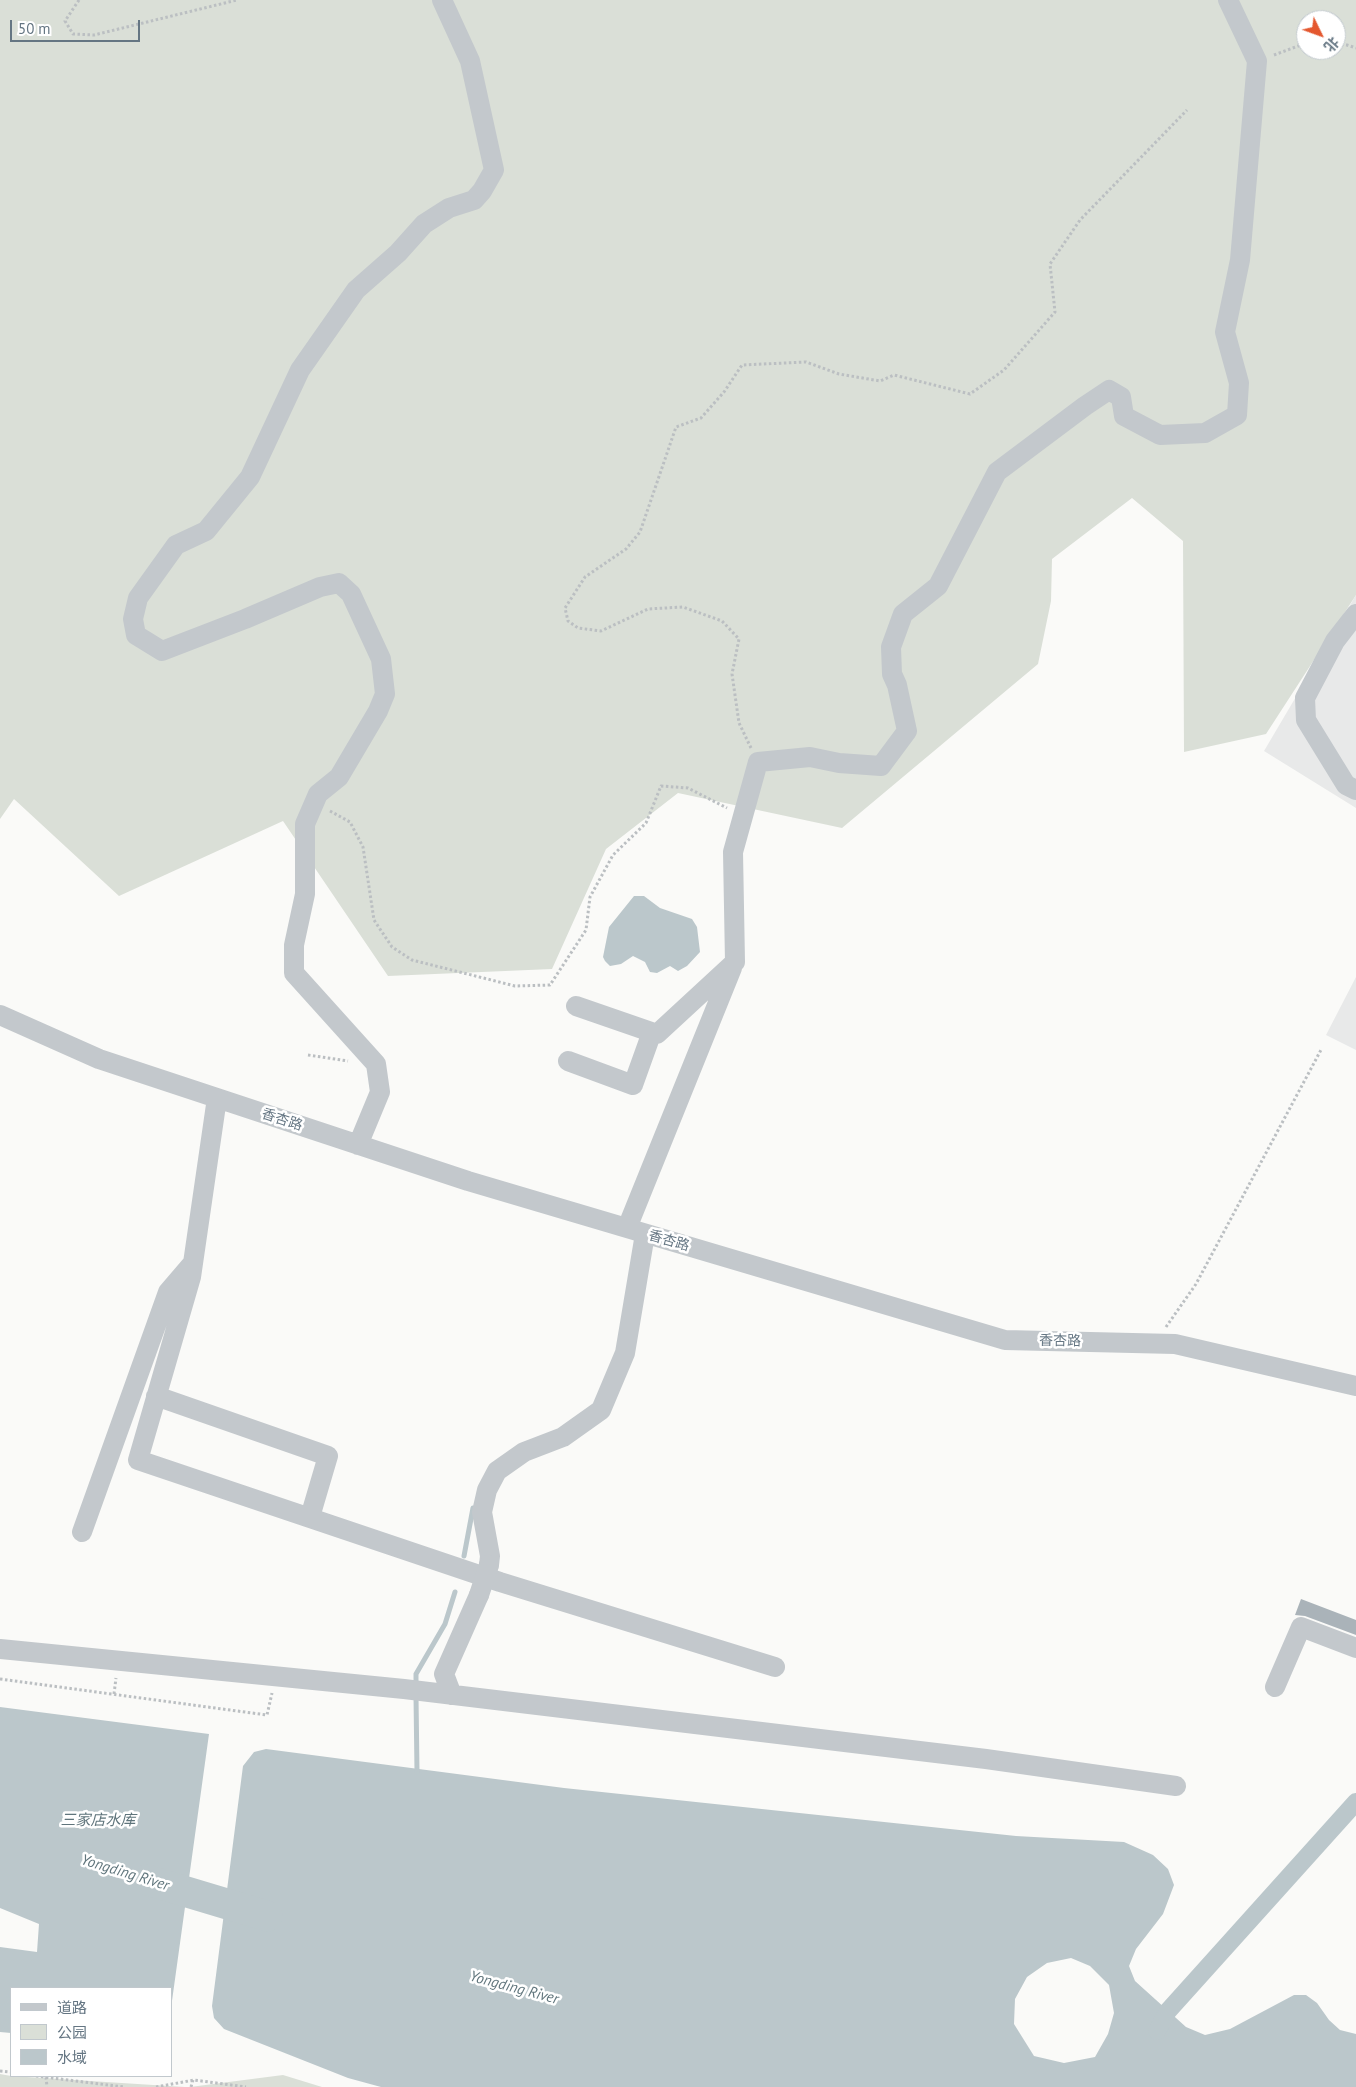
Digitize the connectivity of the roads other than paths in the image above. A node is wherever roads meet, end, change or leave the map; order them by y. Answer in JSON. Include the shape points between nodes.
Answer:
{"nodes":[{"id":1,"x":442,"y":0,"type":"edge"},
{"id":2,"x":1228,"y":0,"type":"edge"},
{"id":3,"x":1356,"y":614,"type":"edge"},
{"id":4,"x":1356,"y":790,"type":"edge"},
{"id":5,"x":735,"y":962,"type":"junction"},
{"id":6,"x":576,"y":1006,"type":"dead end"},
{"id":7,"x":0,"y":1015,"type":"edge"},
{"id":8,"x":652,"y":1032,"type":"junction"},
{"id":9,"x":568,"y":1061,"type":"dead end"},
{"id":10,"x":218,"y":1098,"type":"junction"},
{"id":11,"x":358,"y":1145,"type":"junction"},
{"id":12,"x":636,"y":1231,"type":"junction"},
{"id":13,"x":193,"y":1263,"type":"junction"},
{"id":14,"x":1356,"y":1386,"type":"edge"},
{"id":15,"x":156,"y":1396,"type":"junction"},
{"id":16,"x":310,"y":1517,"type":"junction"},
{"id":17,"x":82,"y":1532,"type":"dead end"},
{"id":18,"x":1356,"y":1648,"type":"edge"},
{"id":19,"x":0,"y":1649,"type":"edge"},
{"id":20,"x":775,"y":1667,"type":"dead end"},
{"id":21,"x":1275,"y":1687,"type":"dead end"},
{"id":22,"x":452,"y":1695,"type":"junction"},
{"id":23,"x":1176,"y":1786,"type":"dead end"}],
"edges":[{"from":1,"to":11,"type":"street","via":[[470,61],[494,170],[474,200],[449,208],[424,224],[398,253],[356,290],[300,370],[250,477],[206,531],[176,546],[138,598],[133,619],[136,635],[162,651],[320,587],[339,583],[351,594],[381,658],[385,694],[378,711],[339,777],[318,794],[305,824],[305,894],[294,945],[294,973],[376,1064],[380,1092]]},
{"from":2,"to":5,"type":"street","via":[[1256,61],[1240,260],[1225,332],[1239,383],[1237,415],[1205,433],[1160,435],[1124,416],[1121,397],[1109,390],[997,472],[938,586],[903,614],[891,647],[892,674],[907,731],[880,766],[810,757],[758,762],[733,852]]},
{"from":3,"to":4,"type":"street","via":[[1335,641],[1304,698],[1306,720],[1346,785]]},
{"from":5,"to":8,"type":"street","via":[[657,1034]]},
{"from":5,"to":12,"type":"street"},
{"from":6,"to":8,"type":"street"},
{"from":7,"to":10,"type":"street","name":"香杏路","via":[[99,1059]]},
{"from":8,"to":9,"type":"street","via":[[633,1085]]},
{"from":10,"to":11,"type":"street","name":"香杏路"},
{"from":10,"to":13,"type":"street"},
{"from":11,"to":12,"type":"street","name":"香杏路","via":[[468,1182]]},
{"from":12,"to":14,"type":"street","name":"香杏路","via":[[1004,1340],[1175,1344]]},
{"from":12,"to":22,"type":"street","bridge":true,"via":[[625,1352],[601,1410],[563,1437],[524,1452],[497,1471],[487,1490],[482,1512],[489,1565],[444,1674]]},
{"from":13,"to":15,"type":"street"},
{"from":13,"to":17,"type":"street","via":[[168,1292]]},
{"from":15,"to":16,"type":"street","via":[[328,1456]]},
{"from":15,"to":16,"type":"street","via":[[138,1460]]},
{"from":16,"to":20,"type":"street","via":[[500,1582]]},
{"from":18,"to":21,"type":"street","via":[[1300,1627]]},
{"from":19,"to":22,"type":"street"},
{"from":22,"to":23,"type":"street","via":[[986,1759]]}]}
